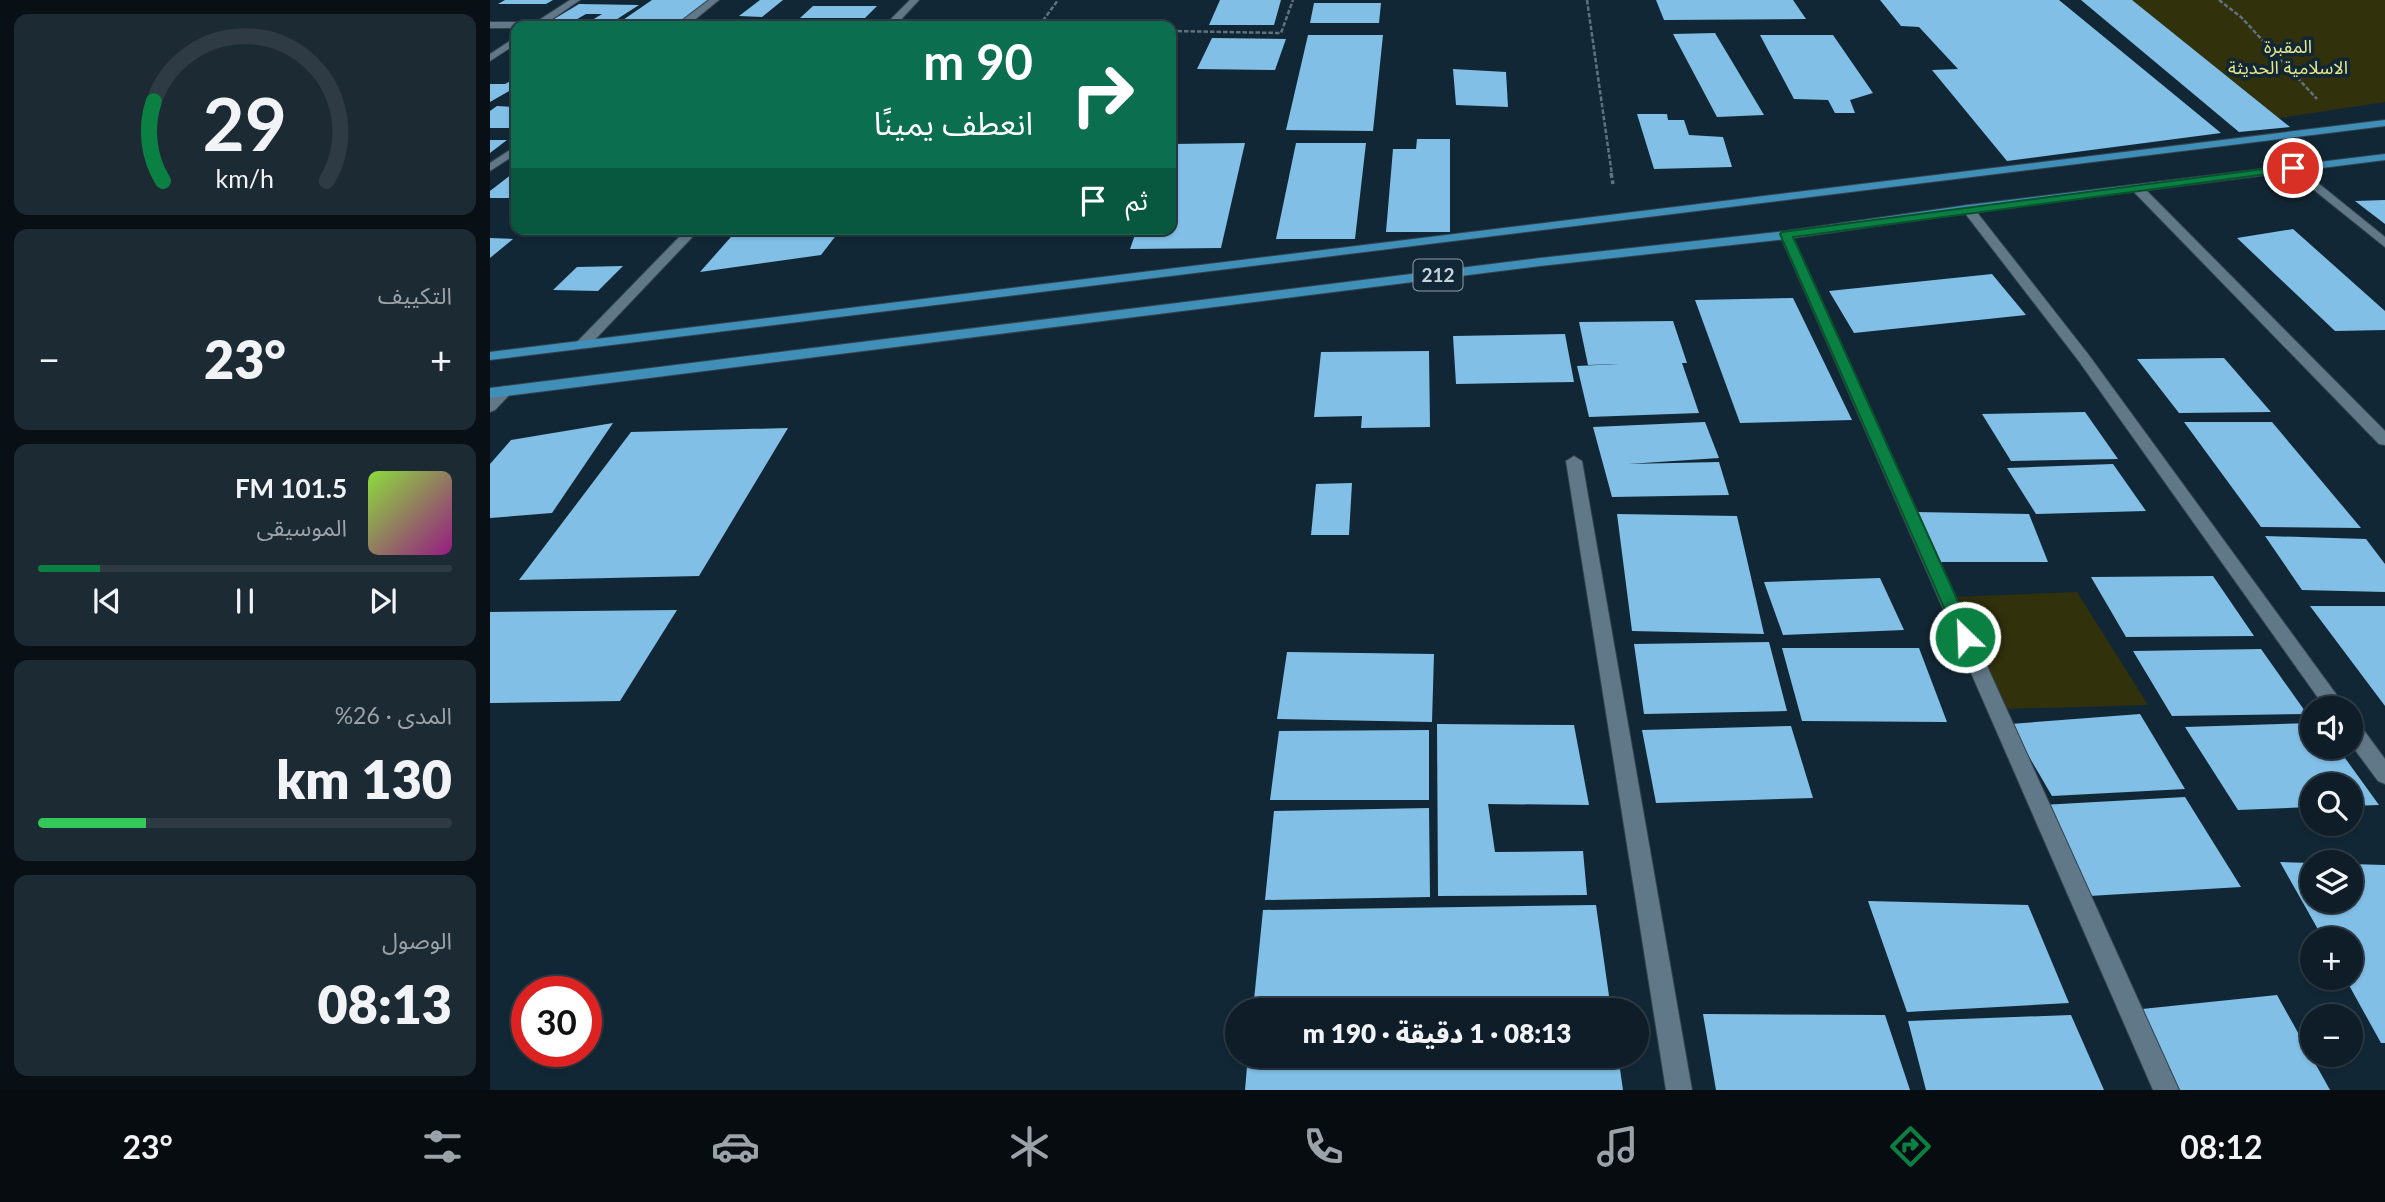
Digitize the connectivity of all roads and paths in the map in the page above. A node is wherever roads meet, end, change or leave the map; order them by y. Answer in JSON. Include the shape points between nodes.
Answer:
{"nodes":[{"id":1,"x":576,"y":0,"type":"edge"},
{"id":2,"x":715,"y":0,"type":"edge"},
{"id":3,"x":915,"y":0,"type":"edge"},
{"id":4,"x":1058,"y":0,"type":"edge"},
{"id":5,"x":1293,"y":0,"type":"edge"},
{"id":6,"x":1587,"y":0,"type":"edge"},
{"id":7,"x":2219,"y":0,"type":"edge"},
{"id":8,"x":544,"y":21,"type":"edge"},
{"id":9,"x":688,"y":21,"type":"edge"},
{"id":10,"x":896,"y":21,"type":"edge"},
{"id":11,"x":1043,"y":21,"type":"edge"},
{"id":12,"x":490,"y":25,"type":"edge"},
{"id":13,"x":511,"y":25,"type":"edge"},
{"id":14,"x":1176,"y":31,"type":"edge"},
{"id":15,"x":511,"y":43,"type":"edge"},
{"id":16,"x":490,"y":58,"type":"edge"},
{"id":17,"x":2385,"y":123,"type":"edge"},
{"id":18,"x":2345,"y":128,"type":"junction"},
{"id":19,"x":511,"y":153,"type":"edge"},
{"id":20,"x":2385,"y":157,"type":"edge"},
{"id":21,"x":490,"y":168,"type":"edge"},
{"id":22,"x":2293,"y":168,"type":"junction"},
{"id":23,"x":2137,"y":188,"type":"junction"},
{"id":24,"x":1968,"y":209,"type":"junction"},
{"id":25,"x":1617,"y":216,"type":"junction"},
{"id":26,"x":1786,"y":234,"type":"junction"},
{"id":27,"x":688,"y":235,"type":"edge"},
{"id":28,"x":2385,"y":243,"type":"edge"},
{"id":29,"x":582,"y":345,"type":"junction"},
{"id":30,"x":490,"y":356,"type":"edge"},
{"id":31,"x":497,"y":392,"type":"edge"},
{"id":32,"x":490,"y":407,"type":"edge"},
{"id":33,"x":2385,"y":440,"type":"edge"},
{"id":34,"x":1574,"y":461,"type":"dead end"},
{"id":35,"x":2328,"y":696,"type":"edge"},
{"id":36,"x":2363,"y":745,"type":"edge"},
{"id":37,"x":2385,"y":775,"type":"edge"},
{"id":38,"x":1679,"y":1090,"type":"edge"},
{"id":39,"x":2166,"y":1090,"type":"edge"}],
"edges":[{"from":1,"to":8,"type":"street"},
{"from":2,"to":9,"type":"street"},
{"from":3,"to":10,"type":"street"},
{"from":4,"to":11,"type":"path"},
{"from":5,"to":14,"type":"path","via":[[1281,33]]},
{"from":6,"to":25,"type":"path"},
{"from":7,"to":18,"type":"path","via":[[2241,17]]},
{"from":12,"to":13,"type":"street"},
{"from":15,"to":16,"type":"street"},
{"from":17,"to":18,"type":"main road","number":"212"},
{"from":18,"to":25,"type":"main road","number":"212"},
{"from":19,"to":21,"type":"street"},
{"from":20,"to":22,"type":"main road","number":"212"},
{"from":22,"to":23,"type":"main road","number":"212"},
{"from":22,"to":28,"type":"street"},
{"from":23,"to":24,"type":"main road","number":"212"},
{"from":23,"to":33,"type":"street"},
{"from":24,"to":26,"type":"main road","number":"212"},
{"from":24,"to":35,"type":"street","via":[[2083,357]]},
{"from":25,"to":29,"type":"main road","number":"212"},
{"from":26,"to":31,"type":"main road","number":"212"},
{"from":26,"to":39,"type":"street"},
{"from":27,"to":29,"type":"street"},
{"from":29,"to":30,"type":"main road","number":"212"},
{"from":31,"to":32,"type":"street"},
{"from":34,"to":38,"type":"street"},
{"from":36,"to":37,"type":"street"}]}
